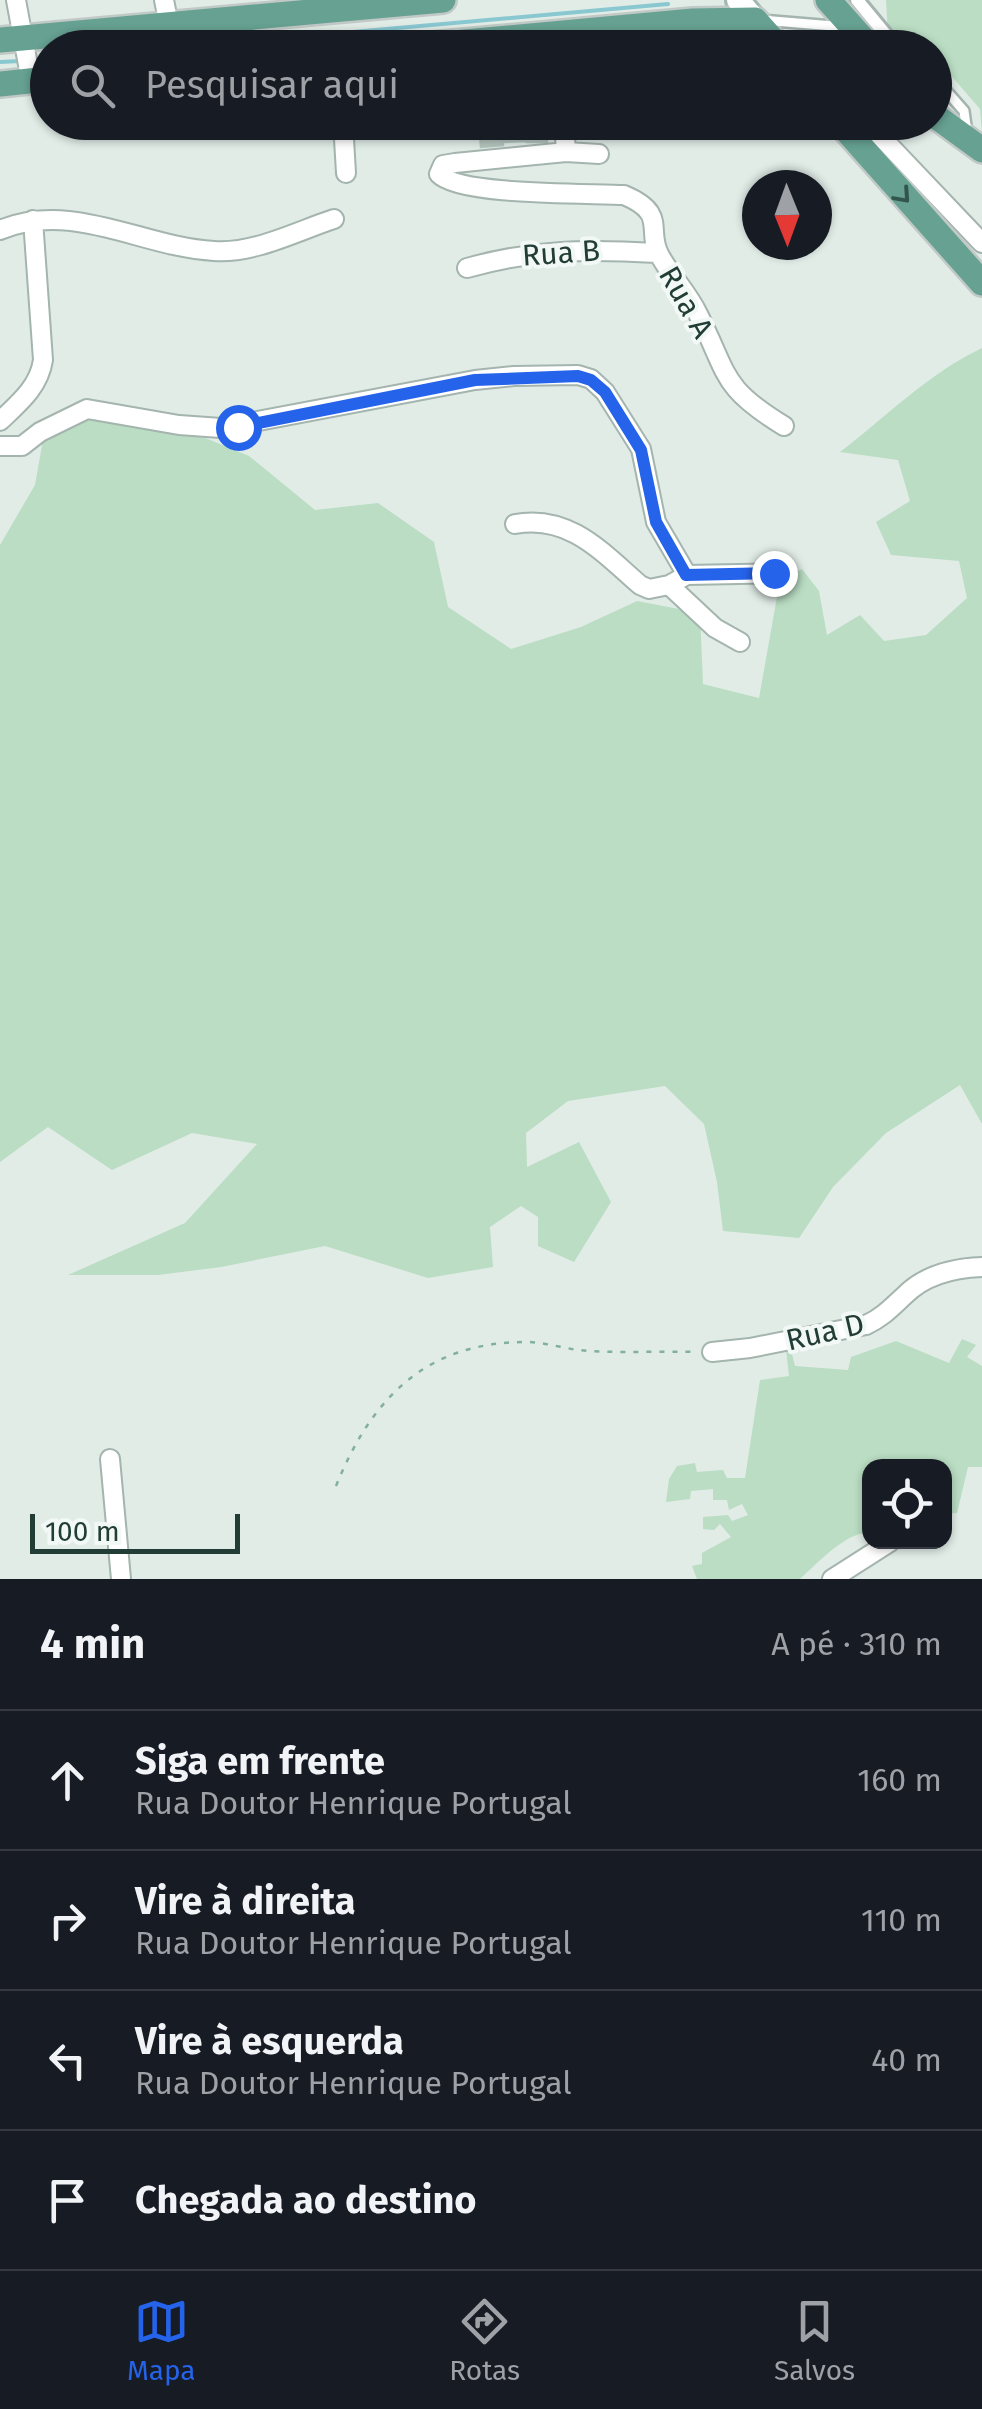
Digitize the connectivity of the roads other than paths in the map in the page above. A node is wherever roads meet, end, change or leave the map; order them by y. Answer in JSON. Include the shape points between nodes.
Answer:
{"nodes":[{"id":1,"x":16,"y":0,"type":"edge"},
{"id":2,"x":443,"y":0,"type":"edge"},
{"id":3,"x":738,"y":0,"type":"edge"},
{"id":4,"x":828,"y":0,"type":"edge"},
{"id":5,"x":856,"y":0,"type":"edge"},
{"id":6,"x":697,"y":11,"type":"edge"},
{"id":7,"x":167,"y":12,"type":"edge"},
{"id":8,"x":328,"y":12,"type":"edge"},
{"id":9,"x":756,"y":20,"type":"junction"},
{"id":10,"x":113,"y":30,"type":"edge"},
{"id":11,"x":608,"y":30,"type":"edge"},
{"id":12,"x":767,"y":30,"type":"edge"},
{"id":13,"x":808,"y":30,"type":"edge"},
{"id":14,"x":853,"y":30,"type":"edge"},
{"id":15,"x":881,"y":30,"type":"edge"},
{"id":16,"x":26,"y":59,"type":"edge"},
{"id":17,"x":0,"y":84,"type":"edge"},
{"id":18,"x":952,"y":97,"type":"edge"},
{"id":19,"x":952,"y":128,"type":"edge"},
{"id":20,"x":344,"y":140,"type":"edge"},
{"id":21,"x":565,"y":140,"type":"edge"},
{"id":22,"x":853,"y":140,"type":"edge"},
{"id":23,"x":864,"y":140,"type":"edge"},
{"id":24,"x":882,"y":140,"type":"edge"},
{"id":25,"x":975,"y":145,"type":"edge"},
{"id":26,"x":566,"y":152,"type":"junction"},
{"id":27,"x":600,"y":154,"type":"dead end"},
{"id":28,"x":864,"y":154,"type":"junction"},
{"id":29,"x":346,"y":174,"type":"dead end"},
{"id":30,"x":33,"y":220,"type":"junction"},
{"id":31,"x":326,"y":222,"type":"dead end"},
{"id":32,"x":0,"y":230,"type":"edge"},
{"id":33,"x":982,"y":244,"type":"edge"},
{"id":34,"x":657,"y":253,"type":"junction"},
{"id":35,"x":466,"y":268,"type":"dead end"},
{"id":36,"x":982,"y":283,"type":"edge"},
{"id":37,"x":0,"y":422,"type":"edge"},
{"id":38,"x":784,"y":426,"type":"dead end"},
{"id":39,"x":0,"y":446,"type":"edge"},
{"id":40,"x":515,"y":524,"type":"dead end"},
{"id":41,"x":785,"y":573,"type":"dead end"},
{"id":42,"x":686,"y":575,"type":"junction"},
{"id":43,"x":669,"y":585,"type":"junction"},
{"id":44,"x":740,"y":642,"type":"dead end"},
{"id":45,"x":982,"y":1267,"type":"edge"},
{"id":46,"x":712,"y":1352,"type":"road end"},
{"id":47,"x":110,"y":1459,"type":"dead end"},
{"id":48,"x":879,"y":1549,"type":"edge"},
{"id":49,"x":120,"y":1579,"type":"edge"},
{"id":50,"x":832,"y":1579,"type":"edge"}],
"edges":[{"from":1,"to":16,"type":"street"},
{"from":2,"to":8,"type":"main road"},
{"from":3,"to":9,"type":"main road"},
{"from":4,"to":14,"type":"main road"},
{"from":5,"to":15,"type":"street"},
{"from":6,"to":9,"type":"main road"},
{"from":6,"to":11,"type":"main road"},
{"from":7,"to":8,"type":"main road"},
{"from":7,"to":10,"type":"main road"},
{"from":9,"to":12,"type":"main road"},
{"from":9,"to":13,"type":"lane"},
{"from":16,"to":17,"type":"main road"},
{"from":18,"to":25,"type":"lane"},
{"from":19,"to":25,"type":"main road"},
{"from":20,"to":29,"type":"street"},
{"from":21,"to":26,"type":"street"},
{"from":22,"to":28,"type":"main road"},
{"from":23,"to":28,"type":"main road"},
{"from":24,"to":33,"type":"street"},
{"from":26,"to":27,"type":"street"},
{"from":26,"to":34,"type":"street","name":"Rua A","via":[[439,169],[442,178],[472,188],[624,195],[651,215]]},
{"from":28,"to":36,"type":"main road","one_way":true},
{"from":30,"to":31,"type":"street","via":[[109,227],[214,252]]},
{"from":30,"to":32,"type":"street"},
{"from":30,"to":37,"type":"street","via":[[43,360],[34,386]]},
{"from":34,"to":35,"type":"street","name":"Rua B","via":[[572,249]]},
{"from":34,"to":38,"type":"street","name":"Rua A","via":[[700,316],[727,380],[750,405]]},
{"from":39,"to":42,"type":"street","via":[[22,446],[87,409],[221,428],[475,380],[578,376],[605,392],[641,450],[656,522]]},
{"from":40,"to":43,"type":"street","via":[[570,528],[644,588]]},
{"from":41,"to":42,"type":"street"},
{"from":42,"to":43,"type":"street"},
{"from":43,"to":44,"type":"street"},
{"from":45,"to":46,"type":"street","name":"Rua D","via":[[920,1283],[866,1325]]},
{"from":47,"to":49,"type":"street"},
{"from":48,"to":50,"type":"street"}]}
